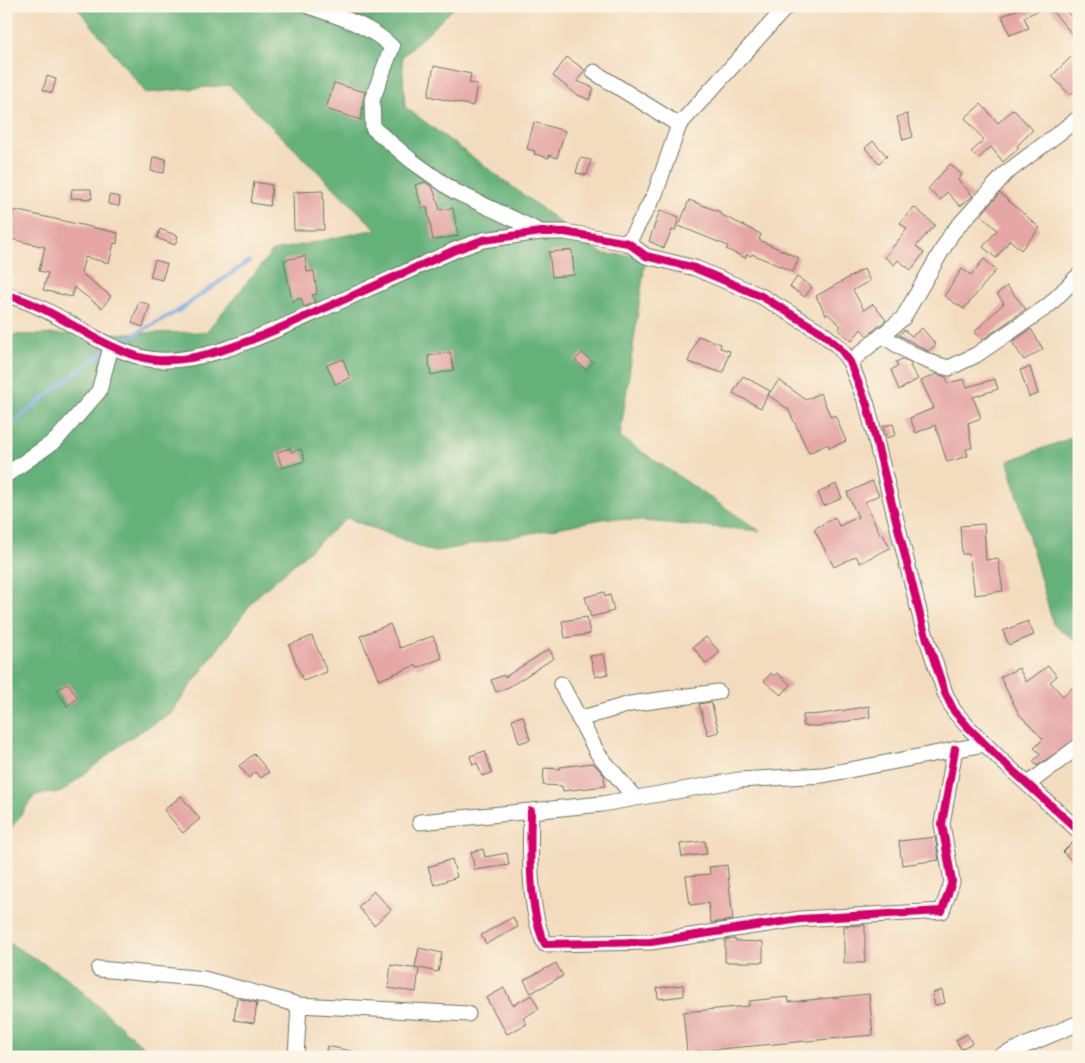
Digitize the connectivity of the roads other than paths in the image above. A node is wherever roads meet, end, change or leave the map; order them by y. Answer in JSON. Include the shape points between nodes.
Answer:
{"nodes":[{"id":1,"x":787,"y":6,"type":"edge"},
{"id":2,"x":312,"y":7,"type":"edge"},
{"id":3,"x":594,"y":72,"type":"dead end"},
{"id":4,"x":1079,"y":118,"type":"edge"},
{"id":5,"x":679,"y":125,"type":"junction"},
{"id":6,"x":541,"y":232,"type":"junction"},
{"id":7,"x":628,"y":243,"type":"junction"},
{"id":8,"x":1079,"y":275,"type":"edge"},
{"id":9,"x":6,"y":295,"type":"edge"},
{"id":10,"x":882,"y":335,"type":"junction"},
{"id":11,"x":111,"y":347,"type":"junction"},
{"id":12,"x":850,"y":362,"type":"junction"},
{"id":13,"x":6,"y":476,"type":"edge"},
{"id":14,"x":560,"y":684,"type":"dead end"},
{"id":15,"x":718,"y":692,"type":"dead end"},
{"id":16,"x":579,"y":720,"type":"junction"},
{"id":17,"x":984,"y":744,"type":"junction"},
{"id":18,"x":1079,"y":746,"type":"edge"},
{"id":19,"x":955,"y":749,"type":"junction"},
{"id":20,"x":1028,"y":784,"type":"junction"},
{"id":21,"x":635,"y":798,"type":"junction"},
{"id":22,"x":531,"y":811,"type":"junction"},
{"id":23,"x":420,"y":822,"type":"dead end"},
{"id":24,"x":1079,"y":831,"type":"edge"},
{"id":25,"x":99,"y":968,"type":"dead end"},
{"id":26,"x":299,"y":1005,"type":"junction"},
{"id":27,"x":468,"y":1014,"type":"dead end"},
{"id":28,"x":1079,"y":1023,"type":"edge"},
{"id":29,"x":296,"y":1057,"type":"edge"},
{"id":30,"x":998,"y":1057,"type":"edge"}],
"edges":[{"from":1,"to":5,"type":"street"},
{"from":2,"to":6,"type":"street","via":[[352,22],[384,39],[392,47],[372,100],[373,128],[454,191]]},
{"from":3,"to":5,"type":"street"},
{"from":4,"to":10,"type":"street","via":[[1006,173],[952,233],[903,318]]},
{"from":5,"to":7,"type":"street","via":[[655,194]]},
{"from":6,"to":7,"type":"street","via":[[565,232]]},
{"from":6,"to":11,"type":"street","via":[[483,240],[455,250],[235,346],[167,360],[141,358]]},
{"from":7,"to":12,"type":"street","via":[[646,256],[695,268],[761,296],[821,332],[839,347]]},
{"from":8,"to":10,"type":"street","via":[[1048,306],[976,355],[949,368],[930,364]]},
{"from":9,"to":11,"type":"street","via":[[28,300]]},
{"from":10,"to":12,"type":"street"},
{"from":11,"to":13,"type":"street","via":[[99,391],[56,440]]},
{"from":12,"to":17,"type":"street","via":[[867,405],[938,675],[954,711]]},
{"from":14,"to":16,"type":"street"},
{"from":15,"to":16,"type":"street","via":[[630,704]]},
{"from":16,"to":21,"type":"street","via":[[598,754]]},
{"from":17,"to":19,"type":"street"},
{"from":17,"to":20,"type":"street"},
{"from":18,"to":20,"type":"street"},
{"from":19,"to":21,"type":"street","via":[[824,774],[739,780]]},
{"from":19,"to":22,"type":"street","via":[[942,824],[952,882],[942,911],[800,919],[651,942],[545,944],[539,932],[530,856]]},
{"from":20,"to":24,"type":"street"},
{"from":21,"to":22,"type":"street"},
{"from":22,"to":23,"type":"street"},
{"from":25,"to":26,"type":"street","via":[[204,979]]},
{"from":26,"to":27,"type":"street"},
{"from":26,"to":29,"type":"street"},
{"from":28,"to":30,"type":"street"}]}
